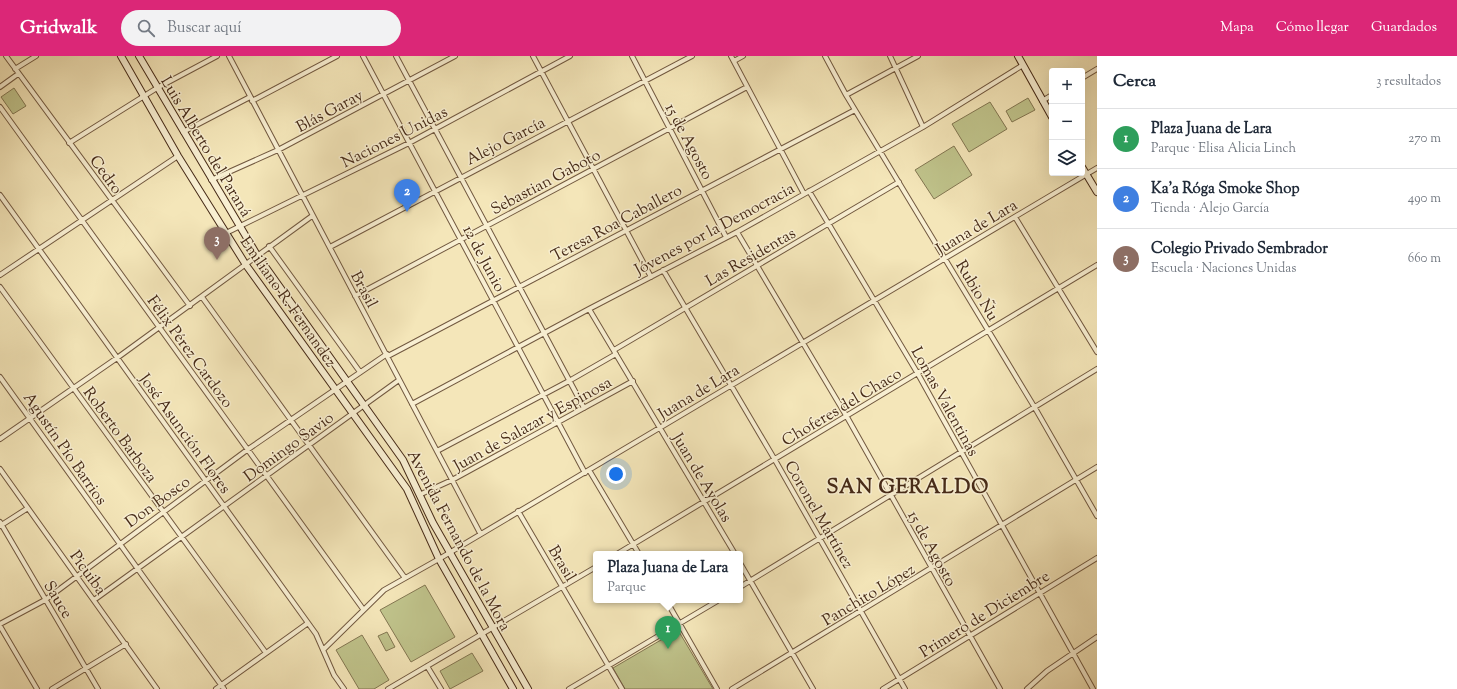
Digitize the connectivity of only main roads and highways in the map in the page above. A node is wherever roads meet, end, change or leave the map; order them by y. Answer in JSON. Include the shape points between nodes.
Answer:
{"nodes":[{"id":1,"x":121,"y":56,"type":"edge"},
{"id":2,"x":139,"y":56,"type":"edge"},
{"id":3,"x":1018,"y":56,"type":"edge"},
{"id":4,"x":1049,"y":112,"type":"edge"},
{"id":5,"x":1085,"y":171,"type":"edge"},
{"id":6,"x":1097,"y":192,"type":"edge"},
{"id":7,"x":364,"y":406,"type":"joint"},
{"id":8,"x":352,"y":414,"type":"joint"},
{"id":9,"x":513,"y":689,"type":"edge"},
{"id":10,"x":528,"y":689,"type":"edge"}],
"edges":[{"from":1,"to":8,"type":"main road","name":"Emiliano R. Fernandez","via":[[178,156],[246,265]]},
{"from":2,"to":7,"type":"main road","name":"Luis Alberto del Paraná","via":[[239,226]]},
{"from":3,"to":4,"type":"main road"},
{"from":5,"to":6,"type":"main road"},
{"from":7,"to":10,"type":"main road","name":"Avenida Fernando de la Mora","via":[[403,460],[449,552]]},
{"from":8,"to":9,"type":"main road","name":"Avenida Fernando de la Mora","via":[[407,489],[439,558]]}]}
